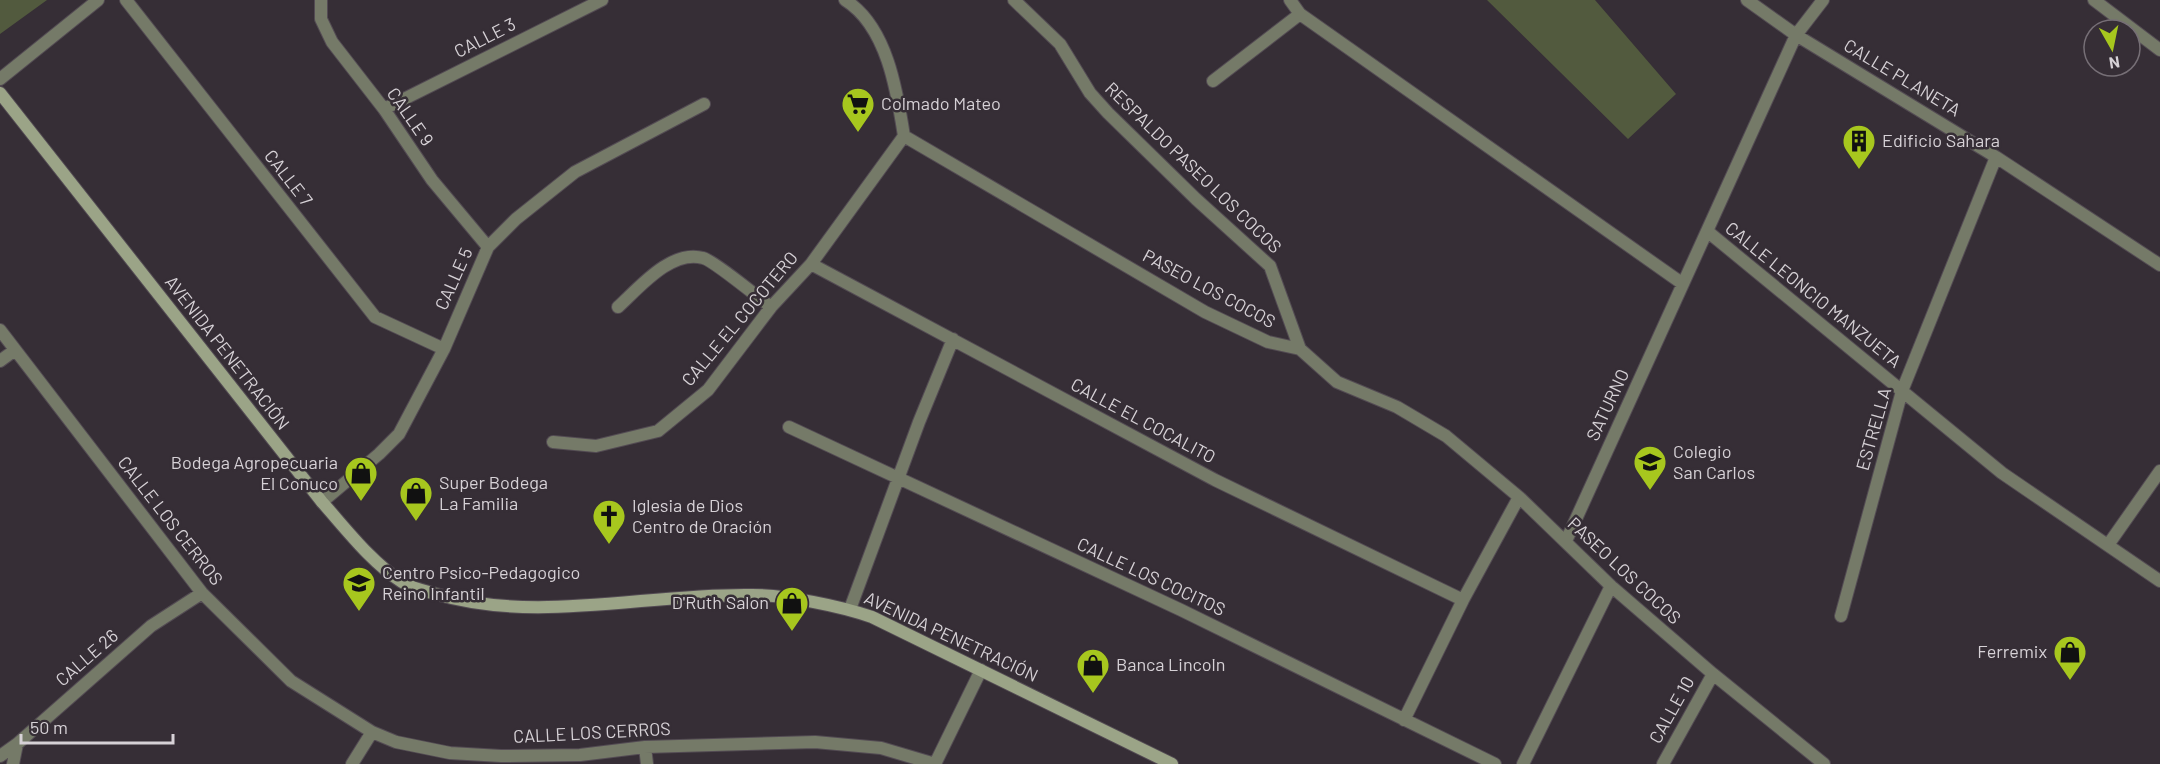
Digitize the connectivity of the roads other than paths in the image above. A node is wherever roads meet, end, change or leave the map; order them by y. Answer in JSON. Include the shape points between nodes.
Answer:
{"nodes":[{"id":1,"x":98,"y":0,"type":"edge"},
{"id":2,"x":126,"y":0,"type":"edge"},
{"id":3,"x":321,"y":0,"type":"edge"},
{"id":4,"x":602,"y":0,"type":"edge"},
{"id":5,"x":845,"y":0,"type":"edge"},
{"id":6,"x":1014,"y":0,"type":"edge"},
{"id":7,"x":1290,"y":0,"type":"edge"},
{"id":8,"x":1747,"y":0,"type":"edge"},
{"id":9,"x":1823,"y":0,"type":"edge"},
{"id":10,"x":2094,"y":0,"type":"edge"},
{"id":11,"x":861,"y":4,"type":"edge"},
{"id":12,"x":1300,"y":14,"type":"junction"},
{"id":13,"x":1796,"y":35,"type":"junction"},
{"id":14,"x":2158,"y":46,"type":"edge"},
{"id":15,"x":0,"y":79,"type":"edge"},
{"id":16,"x":1213,"y":81,"type":"dead end"},
{"id":17,"x":0,"y":93,"type":"edge"},
{"id":18,"x":704,"y":104,"type":"dead end"},
{"id":19,"x":384,"y":109,"type":"junction"},
{"id":20,"x":904,"y":136,"type":"junction"},
{"id":21,"x":1996,"y":157,"type":"junction"},
{"id":22,"x":1707,"y":231,"type":"junction"},
{"id":23,"x":488,"y":247,"type":"junction"},
{"id":24,"x":811,"y":264,"type":"junction"},
{"id":25,"x":2160,"y":264,"type":"edge"},
{"id":26,"x":1683,"y":284,"type":"junction"},
{"id":27,"x":618,"y":307,"type":"dead end"},
{"id":28,"x":771,"y":307,"type":"junction"},
{"id":29,"x":0,"y":330,"type":"edge"},
{"id":30,"x":953,"y":339,"type":"junction"},
{"id":31,"x":444,"y":349,"type":"junction"},
{"id":32,"x":1300,"y":349,"type":"junction"},
{"id":33,"x":15,"y":350,"type":"junction"},
{"id":34,"x":0,"y":361,"type":"edge"},
{"id":35,"x":1902,"y":391,"type":"junction"},
{"id":36,"x":789,"y":427,"type":"dead end"},
{"id":37,"x":553,"y":442,"type":"dead end"},
{"id":38,"x":2160,"y":471,"type":"edge"},
{"id":39,"x":900,"y":479,"type":"junction"},
{"id":40,"x":1519,"y":497,"type":"junction"},
{"id":41,"x":322,"y":502,"type":"junction"},
{"id":42,"x":1566,"y":541,"type":"junction"},
{"id":43,"x":2108,"y":545,"type":"junction"},
{"id":44,"x":2160,"y":581,"type":"edge"},
{"id":45,"x":1611,"y":586,"type":"junction"},
{"id":46,"x":202,"y":593,"type":"junction"},
{"id":47,"x":1463,"y":600,"type":"junction"},
{"id":48,"x":850,"y":609,"type":"junction"},
{"id":49,"x":1841,"y":616,"type":"dead end"},
{"id":50,"x":981,"y":670,"type":"junction"},
{"id":51,"x":1713,"y":674,"type":"junction"},
{"id":52,"x":1404,"y":720,"type":"junction"},
{"id":53,"x":372,"y":732,"type":"junction"},
{"id":54,"x":17,"y":744,"type":"junction"},
{"id":55,"x":645,"y":747,"type":"junction"},
{"id":56,"x":0,"y":756,"type":"edge"},
{"id":57,"x":13,"y":764,"type":"edge"},
{"id":58,"x":352,"y":764,"type":"edge"},
{"id":59,"x":647,"y":764,"type":"edge"},
{"id":60,"x":935,"y":764,"type":"edge"},
{"id":61,"x":1172,"y":764,"type":"edge"},
{"id":62,"x":1495,"y":764,"type":"edge"},
{"id":63,"x":1523,"y":764,"type":"edge"},
{"id":64,"x":1663,"y":764,"type":"edge"},
{"id":65,"x":1824,"y":764,"type":"edge"}],
"edges":[{"from":1,"to":15,"type":"street"},
{"from":2,"to":31,"type":"street","name":"CALLE 7","via":[[375,317]]},
{"from":3,"to":19,"type":"street","name":"CALLE 9","via":[[321,19],[333,42]]},
{"from":4,"to":19,"type":"street","name":"CALLE 3"},
{"from":5,"to":11,"type":"street"},
{"from":6,"to":32,"type":"street","name":"RESPALDO PASEO LOS COCOS","via":[[1060,44],[1107,113],[1270,266]]},
{"from":7,"to":12,"type":"street"},
{"from":8,"to":13,"type":"street","name":"CALLE PLANETA"},
{"from":9,"to":13,"type":"street"},
{"from":10,"to":14,"type":"street"},
{"from":11,"to":20,"type":"street","via":[[891,73]]},
{"from":12,"to":16,"type":"street"},
{"from":12,"to":26,"type":"street"},
{"from":13,"to":21,"type":"street","name":"CALLE PLANETA"},
{"from":13,"to":22,"type":"street"},
{"from":17,"to":41,"type":"street","name":"AVENIDA PENETRACIÓN"},
{"from":18,"to":23,"type":"street","name":"CALLE 5","via":[[575,172]]},
{"from":19,"to":23,"type":"street","name":"CALLE 9","via":[[432,180]]},
{"from":20,"to":24,"type":"street","name":"CALLE EL COCOTERO"},
{"from":20,"to":32,"type":"street","name":"PASEO LOS COCOS","via":[[1204,312],[1268,342]]},
{"from":21,"to":25,"type":"street","name":"CALLE PLANETA"},
{"from":21,"to":35,"type":"street","name":"ESTRELLA"},
{"from":22,"to":26,"type":"street","name":"CALLE LEONCIO MANZUETA"},
{"from":22,"to":35,"type":"street","name":"CALLE LEONCIO MANZUETA"},
{"from":23,"to":31,"type":"street","name":"CALLE 5"},
{"from":24,"to":28,"type":"street","name":"CALLE EL COCOTERO"},
{"from":24,"to":30,"type":"street","name":"CALLE EL COCALITO"},
{"from":26,"to":42,"type":"street","name":"SATURNO"},
{"from":27,"to":28,"type":"street","via":[[654,274],[680,259],[704,258]]},
{"from":28,"to":37,"type":"street","name":"CALLE EL COCOTERO","via":[[708,390],[658,431],[596,446]]},
{"from":29,"to":33,"type":"street","name":"CALLE LOS CERROS"},
{"from":30,"to":39,"type":"street"},
{"from":30,"to":47,"type":"street","name":"CALLE EL COCALITO","via":[[1215,480]]},
{"from":31,"to":41,"type":"street","name":"CALLE 5","via":[[399,434]]},
{"from":32,"to":40,"type":"street","name":"PASEO LOS COCOS","via":[[1337,382],[1397,407],[1446,436]]},
{"from":33,"to":34,"type":"street"},
{"from":33,"to":46,"type":"street","name":"CALLE LOS CERROS"},
{"from":35,"to":43,"type":"street","name":"CALLE LEONCIO MANZUETA","via":[[2002,473]]},
{"from":35,"to":49,"type":"street","name":"ESTRELLA"},
{"from":36,"to":39,"type":"street","name":"CALLE LOS COCITOS"},
{"from":38,"to":43,"type":"street"},
{"from":39,"to":48,"type":"street"},
{"from":39,"to":52,"type":"street","name":"CALLE LOS COCITOS","via":[[1181,610]]},
{"from":40,"to":42,"type":"street","name":"PASEO LOS COCOS"},
{"from":40,"to":47,"type":"street"},
{"from":41,"to":48,"type":"street","name":"AVENIDA PENETRACIÓN","via":[[357,543],[402,583],[459,601],[529,609],[668,597],[754,595]]},
{"from":42,"to":45,"type":"street","name":"PASEO LOS COCOS"},
{"from":43,"to":44,"type":"street","name":"CALLE LEONCIO MANZUETA"},
{"from":45,"to":51,"type":"street","name":"PASEO LOS COCOS"},
{"from":45,"to":63,"type":"street"},
{"from":46,"to":53,"type":"street","name":"CALLE LOS CERROS","via":[[291,681]]},
{"from":46,"to":54,"type":"street","name":"CALLE 26","via":[[151,626]]},
{"from":47,"to":52,"type":"street"},
{"from":48,"to":50,"type":"street","name":"AVENIDA PENETRACIÓN"},
{"from":50,"to":60,"type":"street"},
{"from":50,"to":61,"type":"street","name":"AVENIDA PENETRACIÓN"},
{"from":51,"to":64,"type":"street","name":"CALLE 10"},
{"from":51,"to":65,"type":"street","name":"PASEO LOS COCOS"},
{"from":52,"to":62,"type":"street","name":"CALLE LOS COCITOS"},
{"from":53,"to":55,"type":"street","name":"CALLE LOS CERROS","via":[[396,742],[450,753],[501,756],[580,755]]},
{"from":53,"to":58,"type":"street"},
{"from":54,"to":56,"type":"street","name":"CALLE 26"},
{"from":54,"to":57,"type":"street"},
{"from":55,"to":59,"type":"street"},
{"from":55,"to":60,"type":"street","name":"CALLE LOS CERROS","via":[[815,742],[881,748]]}]}
